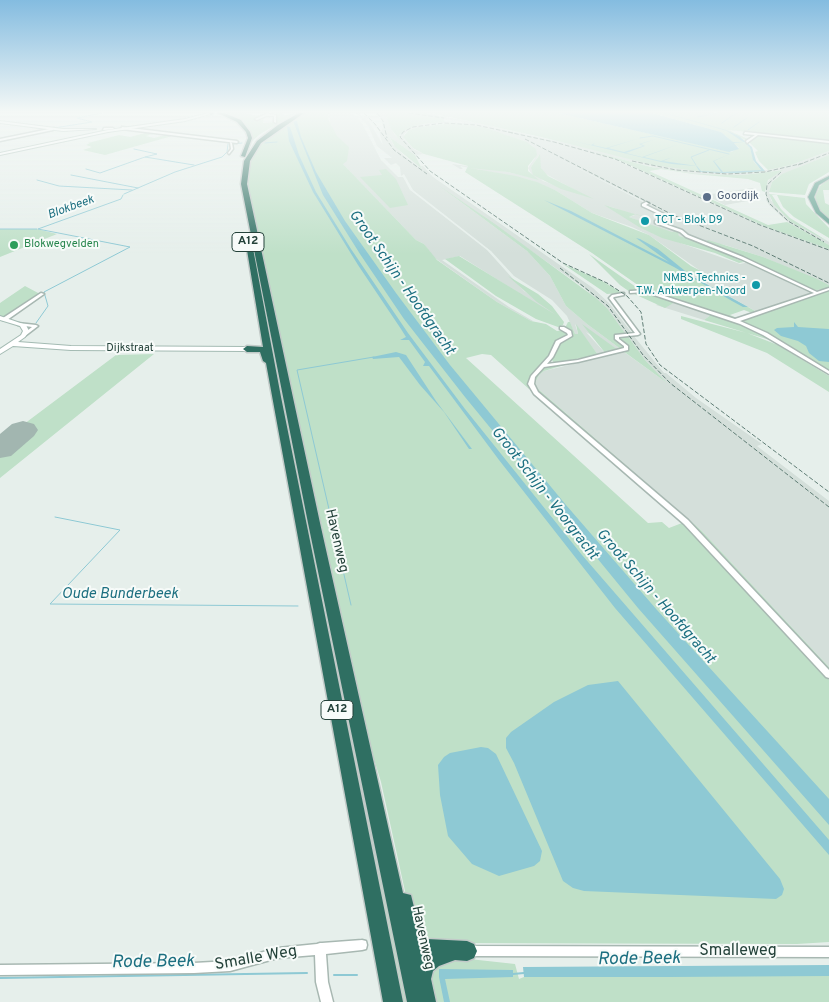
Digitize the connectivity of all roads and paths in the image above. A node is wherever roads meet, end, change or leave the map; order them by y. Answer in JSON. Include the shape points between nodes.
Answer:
{"nodes":[{"id":1,"x":248,"y":160,"type":"edge"},
{"id":2,"x":240,"y":162,"type":"edge"},
{"id":3,"x":829,"y":177,"type":"edge"},
{"id":4,"x":647,"y":203,"type":"dead end"},
{"id":5,"x":829,"y":222,"type":"edge"},
{"id":6,"x":829,"y":289,"type":"edge"},
{"id":7,"x":631,"y":292,"type":"dead end"},
{"id":8,"x":816,"y":292,"type":"junction"},
{"id":9,"x":42,"y":294,"type":"dead end"},
{"id":10,"x":623,"y":294,"type":"dead end"},
{"id":11,"x":259,"y":298,"type":"junction"},
{"id":12,"x":3,"y":319,"type":"edge"},
{"id":13,"x":735,"y":320,"type":"junction"},
{"id":14,"x":20,"y":324,"type":"junction"},
{"id":15,"x":562,"y":328,"type":"dead end"},
{"id":16,"x":25,"y":335,"type":"junction"},
{"id":17,"x":13,"y":344,"type":"junction"},
{"id":18,"x":246,"y":349,"type":"junction"},
{"id":19,"x":0,"y":352,"type":"edge"},
{"id":20,"x":544,"y":366,"type":"junction"},
{"id":21,"x":829,"y":373,"type":"edge"},
{"id":22,"x":276,"y":397,"type":"junction"},
{"id":23,"x":829,"y":675,"type":"edge"},
{"id":24,"x":356,"y":718,"type":"junction"},
{"id":25,"x":362,"y":945,"type":"dead end"},
{"id":26,"x":320,"y":948,"type":"junction"},
{"id":27,"x":467,"y":951,"type":"junction"},
{"id":28,"x":829,"y":952,"type":"edge"},
{"id":29,"x":0,"y":970,"type":"edge"},
{"id":30,"x":327,"y":1002,"type":"edge"},
{"id":31,"x":393,"y":1002,"type":"edge"},
{"id":32,"x":418,"y":1002,"type":"edge"},
{"id":33,"x":426,"y":1002,"type":"edge"}],
"edges":[{"from":1,"to":24,"type":"highway","name":"Havenweg","number":"A12","via":[[244,184]]},
{"from":2,"to":11,"type":"highway","number":"A12","via":[[237,185]]},
{"from":3,"to":5,"type":"main road","via":[[817,184],[811,197],[818,212]]},
{"from":4,"to":8,"type":"street","via":[[643,205],[666,216],[656,222]]},
{"from":6,"to":8,"type":"street"},
{"from":7,"to":13,"type":"street","via":[[644,291]]},
{"from":8,"to":13,"type":"street"},
{"from":9,"to":12,"type":"street"},
{"from":10,"to":20,"type":"street","via":[[612,298],[638,334],[617,336],[626,349]]},
{"from":11,"to":18,"type":"highway","via":[[258,312],[264,344]]},
{"from":11,"to":22,"type":"highway","number":"A12"},
{"from":12,"to":14,"type":"main road"},
{"from":13,"to":21,"type":"street","via":[[765,334]]},
{"from":14,"to":16,"type":"main road","via":[[25,328]]},
{"from":14,"to":16,"type":"street","via":[[36,326]]},
{"from":15,"to":20,"type":"street","via":[[570,336],[558,342]]},
{"from":16,"to":17,"type":"main road"},
{"from":17,"to":18,"type":"main road","name":"Dijkstraat","via":[[72,348]]},
{"from":17,"to":19,"type":"main road"},
{"from":18,"to":22,"type":"highway","via":[[265,352]]},
{"from":20,"to":23,"type":"street","via":[[531,382],[538,396],[686,522]]},
{"from":22,"to":31,"type":"highway","number":"A12"},
{"from":24,"to":27,"type":"highway","via":[[385,814],[411,935],[423,949]]},
{"from":24,"to":32,"type":"highway","name":"Havenweg","number":"A12"},
{"from":25,"to":26,"type":"street","name":"Smalle Weg"},
{"from":26,"to":29,"type":"street","name":"Smalle Weg","via":[[278,952],[230,966]]},
{"from":26,"to":30,"type":"street"},
{"from":27,"to":28,"type":"street","name":"Smalleweg"},
{"from":27,"to":33,"type":"highway","via":[[440,956],[426,964],[421,979]]}]}
